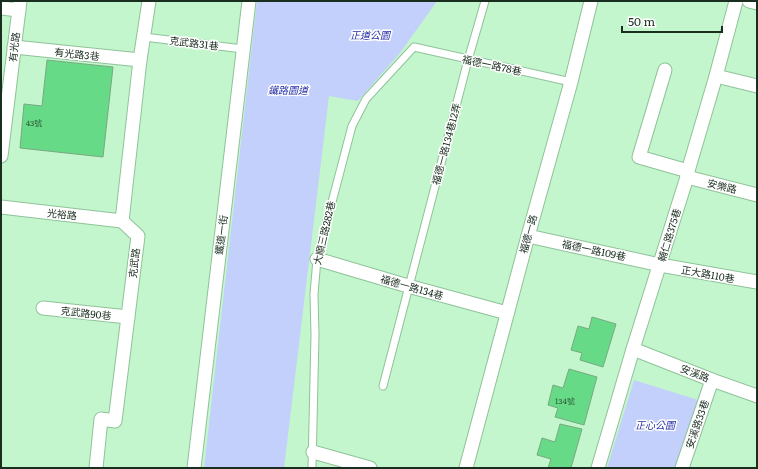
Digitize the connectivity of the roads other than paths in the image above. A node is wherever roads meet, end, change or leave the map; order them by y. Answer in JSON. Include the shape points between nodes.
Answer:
{"nodes":[{"id":1,"x":149,"y":1,"type":"edge"},
{"id":2,"x":249,"y":1,"type":"edge"},
{"id":3,"x":485,"y":1,"type":"edge"},
{"id":4,"x":591,"y":1,"type":"edge"},
{"id":5,"x":736,"y":1,"type":"edge"},
{"id":6,"x":749,"y":1,"type":"edge"},
{"id":7,"x":757,"y":3,"type":"edge"},
{"id":8,"x":19,"y":5,"type":"edge"},
{"id":9,"x":1,"y":8,"type":"edge"},
{"id":10,"x":144,"y":37,"type":"junction"},
{"id":11,"x":14,"y":47,"type":"junction"},
{"id":12,"x":414,"y":47,"type":"joint"},
{"id":13,"x":244,"y":49,"type":"junction"},
{"id":14,"x":140,"y":60,"type":"junction"},
{"id":15,"x":468,"y":60,"type":"junction"},
{"id":16,"x":665,"y":70,"type":"dead end"},
{"id":17,"x":716,"y":76,"type":"junction"},
{"id":18,"x":571,"y":82,"type":"junction"},
{"id":19,"x":757,"y":86,"type":"edge"},
{"id":20,"x":4,"y":101,"type":"edge"},
{"id":21,"x":1,"y":156,"type":"edge"},
{"id":22,"x":687,"y":174,"type":"junction"},
{"id":23,"x":757,"y":195,"type":"edge"},
{"id":24,"x":1,"y":208,"type":"edge"},
{"id":25,"x":122,"y":221,"type":"junction"},
{"id":26,"x":528,"y":236,"type":"junction"},
{"id":27,"x":317,"y":259,"type":"junction"},
{"id":28,"x":660,"y":265,"type":"junction"},
{"id":29,"x":757,"y":282,"type":"edge"},
{"id":30,"x":408,"y":286,"type":"junction"},
{"id":31,"x":43,"y":308,"type":"dead end"},
{"id":32,"x":507,"y":313,"type":"junction"},
{"id":33,"x":128,"y":317,"type":"junction"},
{"id":34,"x":633,"y":349,"type":"junction"},
{"id":35,"x":712,"y":380,"type":"junction"},
{"id":36,"x":383,"y":386,"type":"dead end"},
{"id":37,"x":757,"y":396,"type":"edge"},
{"id":38,"x":313,"y":452,"type":"junction"},
{"id":39,"x":96,"y":468,"type":"edge"},
{"id":40,"x":194,"y":468,"type":"edge"},
{"id":41,"x":312,"y":468,"type":"edge"},
{"id":42,"x":370,"y":468,"type":"edge"},
{"id":43,"x":466,"y":468,"type":"edge"},
{"id":44,"x":598,"y":468,"type":"edge"},
{"id":45,"x":682,"y":468,"type":"edge"}],
"edges":[{"from":1,"to":10,"type":"street"},
{"from":2,"to":13,"type":"street","name":"鐵道一街"},
{"from":3,"to":15,"type":"lane","name":"福德一路134巷12弄"},
{"from":4,"to":18,"type":"street","name":"福德一路"},
{"from":5,"to":17,"type":"street","name":"輔仁路375巷"},
{"from":6,"to":7,"type":"street"},
{"from":8,"to":9,"type":"street"},
{"from":8,"to":11,"type":"street","name":"有光路"},
{"from":10,"to":13,"type":"lane","name":"克武路31巷"},
{"from":10,"to":14,"type":"street"},
{"from":11,"to":14,"type":"street","name":"有光路3巷"},
{"from":11,"to":20,"type":"street","name":"有光路"},
{"from":12,"to":15,"type":"lane","name":"福德一路78巷"},
{"from":12,"to":27,"type":"lane","name":"大順三路282巷","via":[[366,99],[352,126]]},
{"from":13,"to":40,"type":"street","name":"鐵道一街"},
{"from":14,"to":25,"type":"street"},
{"from":15,"to":18,"type":"lane","name":"福德一路78巷"},
{"from":15,"to":30,"type":"lane","name":"福德一路134巷12弄"},
{"from":16,"to":22,"type":"street","name":"安樂路","via":[[639,157]]},
{"from":17,"to":19,"type":"street"},
{"from":17,"to":22,"type":"street","name":"輔仁路375巷"},
{"from":18,"to":26,"type":"street","name":"福德一路"},
{"from":20,"to":21,"type":"street","name":"有光路"},
{"from":22,"to":23,"type":"street","name":"安樂路"},
{"from":22,"to":28,"type":"street","name":"輔仁路375巷"},
{"from":24,"to":25,"type":"street","name":"光裕路"},
{"from":25,"to":33,"type":"street","name":"克武路","via":[[138,236]]},
{"from":26,"to":28,"type":"street","name":"福德一路109巷"},
{"from":26,"to":32,"type":"street","name":"福德一路"},
{"from":27,"to":30,"type":"street","name":"福德一路134巷"},
{"from":27,"to":38,"type":"lane","name":"大順三路282巷","via":[[314,294]]},
{"from":28,"to":29,"type":"street","name":"正大路110巷"},
{"from":28,"to":34,"type":"street","name":"輔仁路375巷"},
{"from":30,"to":32,"type":"street","name":"福德一路134巷"},
{"from":30,"to":36,"type":"lane","name":"福德一路134巷12弄"},
{"from":31,"to":33,"type":"street","name":"克武路90巷"},
{"from":32,"to":43,"type":"street","name":"福德一路"},
{"from":33,"to":39,"type":"street","name":"克武路","via":[[115,421],[101,419]]},
{"from":34,"to":35,"type":"street","name":"安溪路"},
{"from":34,"to":44,"type":"street","name":"輔仁路375巷"},
{"from":35,"to":37,"type":"street","name":"安溪路"},
{"from":35,"to":45,"type":"street","name":"安溪路33巷"},
{"from":38,"to":41,"type":"lane","name":"大順三路282巷"},
{"from":38,"to":42,"type":"street"}]}
